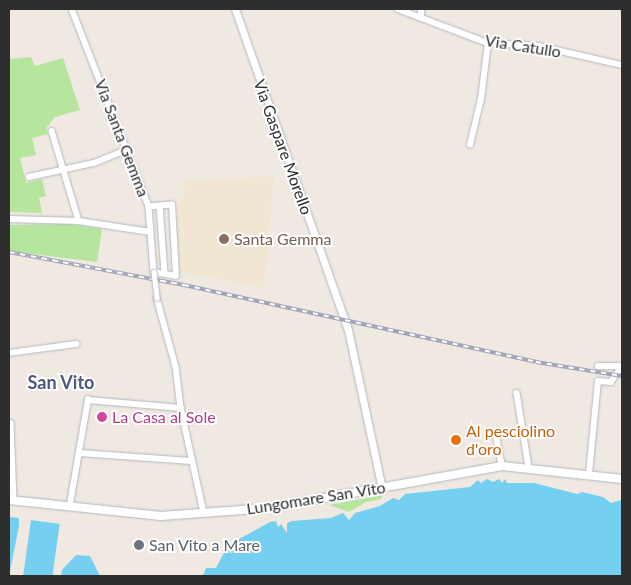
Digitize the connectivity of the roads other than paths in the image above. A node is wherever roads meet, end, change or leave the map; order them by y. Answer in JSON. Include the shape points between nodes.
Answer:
{"nodes":[{"id":1,"x":72,"y":9,"type":"edge"},
{"id":2,"x":235,"y":9,"type":"edge"},
{"id":3,"x":398,"y":9,"type":"edge"},
{"id":4,"x":421,"y":9,"type":"edge"},
{"id":5,"x":421,"y":16,"type":"junction"},
{"id":6,"x":488,"y":43,"type":"junction"},
{"id":7,"x":622,"y":65,"type":"edge"},
{"id":8,"x":52,"y":131,"type":"dead end"},
{"id":9,"x":470,"y":145,"type":"dead end"},
{"id":10,"x":127,"y":150,"type":"junction"},
{"id":11,"x":62,"y":170,"type":"junction"},
{"id":12,"x":29,"y":177,"type":"dead end"},
{"id":13,"x":160,"y":206,"type":"junction"},
{"id":14,"x":149,"y":208,"type":"junction"},
{"id":15,"x":9,"y":219,"type":"edge"},
{"id":16,"x":79,"y":221,"type":"junction"},
{"id":17,"x":150,"y":232,"type":"junction"},
{"id":18,"x":154,"y":272,"type":"junction"},
{"id":19,"x":165,"y":273,"type":"junction"},
{"id":20,"x":157,"y":298,"type":"joint"},
{"id":21,"x":76,"y":344,"type":"dead end"},
{"id":22,"x":9,"y":353,"type":"edge"},
{"id":23,"x":598,"y":366,"type":"dead end"},
{"id":24,"x":622,"y":366,"type":"edge"},
{"id":25,"x":517,"y":393,"type":"dead end"},
{"id":26,"x":180,"y":408,"type":"junction"},
{"id":27,"x":11,"y":423,"type":"dead end"},
{"id":28,"x":496,"y":434,"type":"dead end"},
{"id":29,"x":80,"y":452,"type":"junction"},
{"id":30,"x":191,"y":461,"type":"junction"},
{"id":31,"x":502,"y":466,"type":"junction"},
{"id":32,"x":529,"y":466,"type":"junction"},
{"id":33,"x":589,"y":474,"type":"junction"},
{"id":34,"x":622,"y":479,"type":"edge"},
{"id":35,"x":382,"y":488,"type":"junction"},
{"id":36,"x":11,"y":500,"type":"edge"},
{"id":37,"x":70,"y":504,"type":"junction"},
{"id":38,"x":204,"y":513,"type":"junction"}],
"edges":[{"from":1,"to":10,"type":"street","name":"Via Santa Gemma"},
{"from":2,"to":35,"type":"street","name":"Via Gaspare Morello","via":[[348,330]]},
{"from":3,"to":5,"type":"street","name":"Via Catullo"},
{"from":4,"to":5,"type":"street"},
{"from":5,"to":6,"type":"street","name":"Via Catullo"},
{"from":6,"to":7,"type":"street","name":"Via Catullo","via":[[539,46]]},
{"from":6,"to":9,"type":"street","via":[[481,100]]},
{"from":8,"to":11,"type":"street"},
{"from":10,"to":11,"type":"street"},
{"from":10,"to":14,"type":"street","name":"Via Santa Gemma"},
{"from":11,"to":12,"type":"street"},
{"from":11,"to":16,"type":"street"},
{"from":13,"to":14,"type":"street"},
{"from":13,"to":19,"type":"street"},
{"from":13,"to":19,"type":"street","via":[[172,204],[176,276]]},
{"from":14,"to":17,"type":"street","name":"Via Santa Gemma"},
{"from":15,"to":16,"type":"street"},
{"from":16,"to":17,"type":"street"},
{"from":17,"to":18,"type":"street","name":"Via Santa Gemma"},
{"from":18,"to":19,"type":"street"},
{"from":18,"to":20,"type":"street","bridge":true},
{"from":20,"to":26,"type":"street","via":[[176,368]]},
{"from":21,"to":22,"type":"street"},
{"from":23,"to":24,"type":"street"},
{"from":24,"to":33,"type":"street","via":[[611,382],[598,381]]},
{"from":25,"to":32,"type":"street"},
{"from":26,"to":29,"type":"street","via":[[88,400]]},
{"from":26,"to":30,"type":"street"},
{"from":27,"to":36,"type":"street"},
{"from":28,"to":31,"type":"street"},
{"from":29,"to":30,"type":"street"},
{"from":29,"to":37,"type":"street"},
{"from":30,"to":38,"type":"street"},
{"from":31,"to":32,"type":"main road","name":"Lungomare San Vito"},
{"from":31,"to":35,"type":"main road","name":"Lungomare San Vito"},
{"from":32,"to":33,"type":"main road","name":"Lungomare San Vito"},
{"from":33,"to":34,"type":"main road","name":"Lungomare San Vito"},
{"from":35,"to":38,"type":"main road","name":"Lungomare San Vito","via":[[269,508]]},
{"from":36,"to":37,"type":"main road","name":"Lungomare San Vito"},
{"from":37,"to":38,"type":"main road","name":"Lungomare San Vito","via":[[161,516]]}]}
